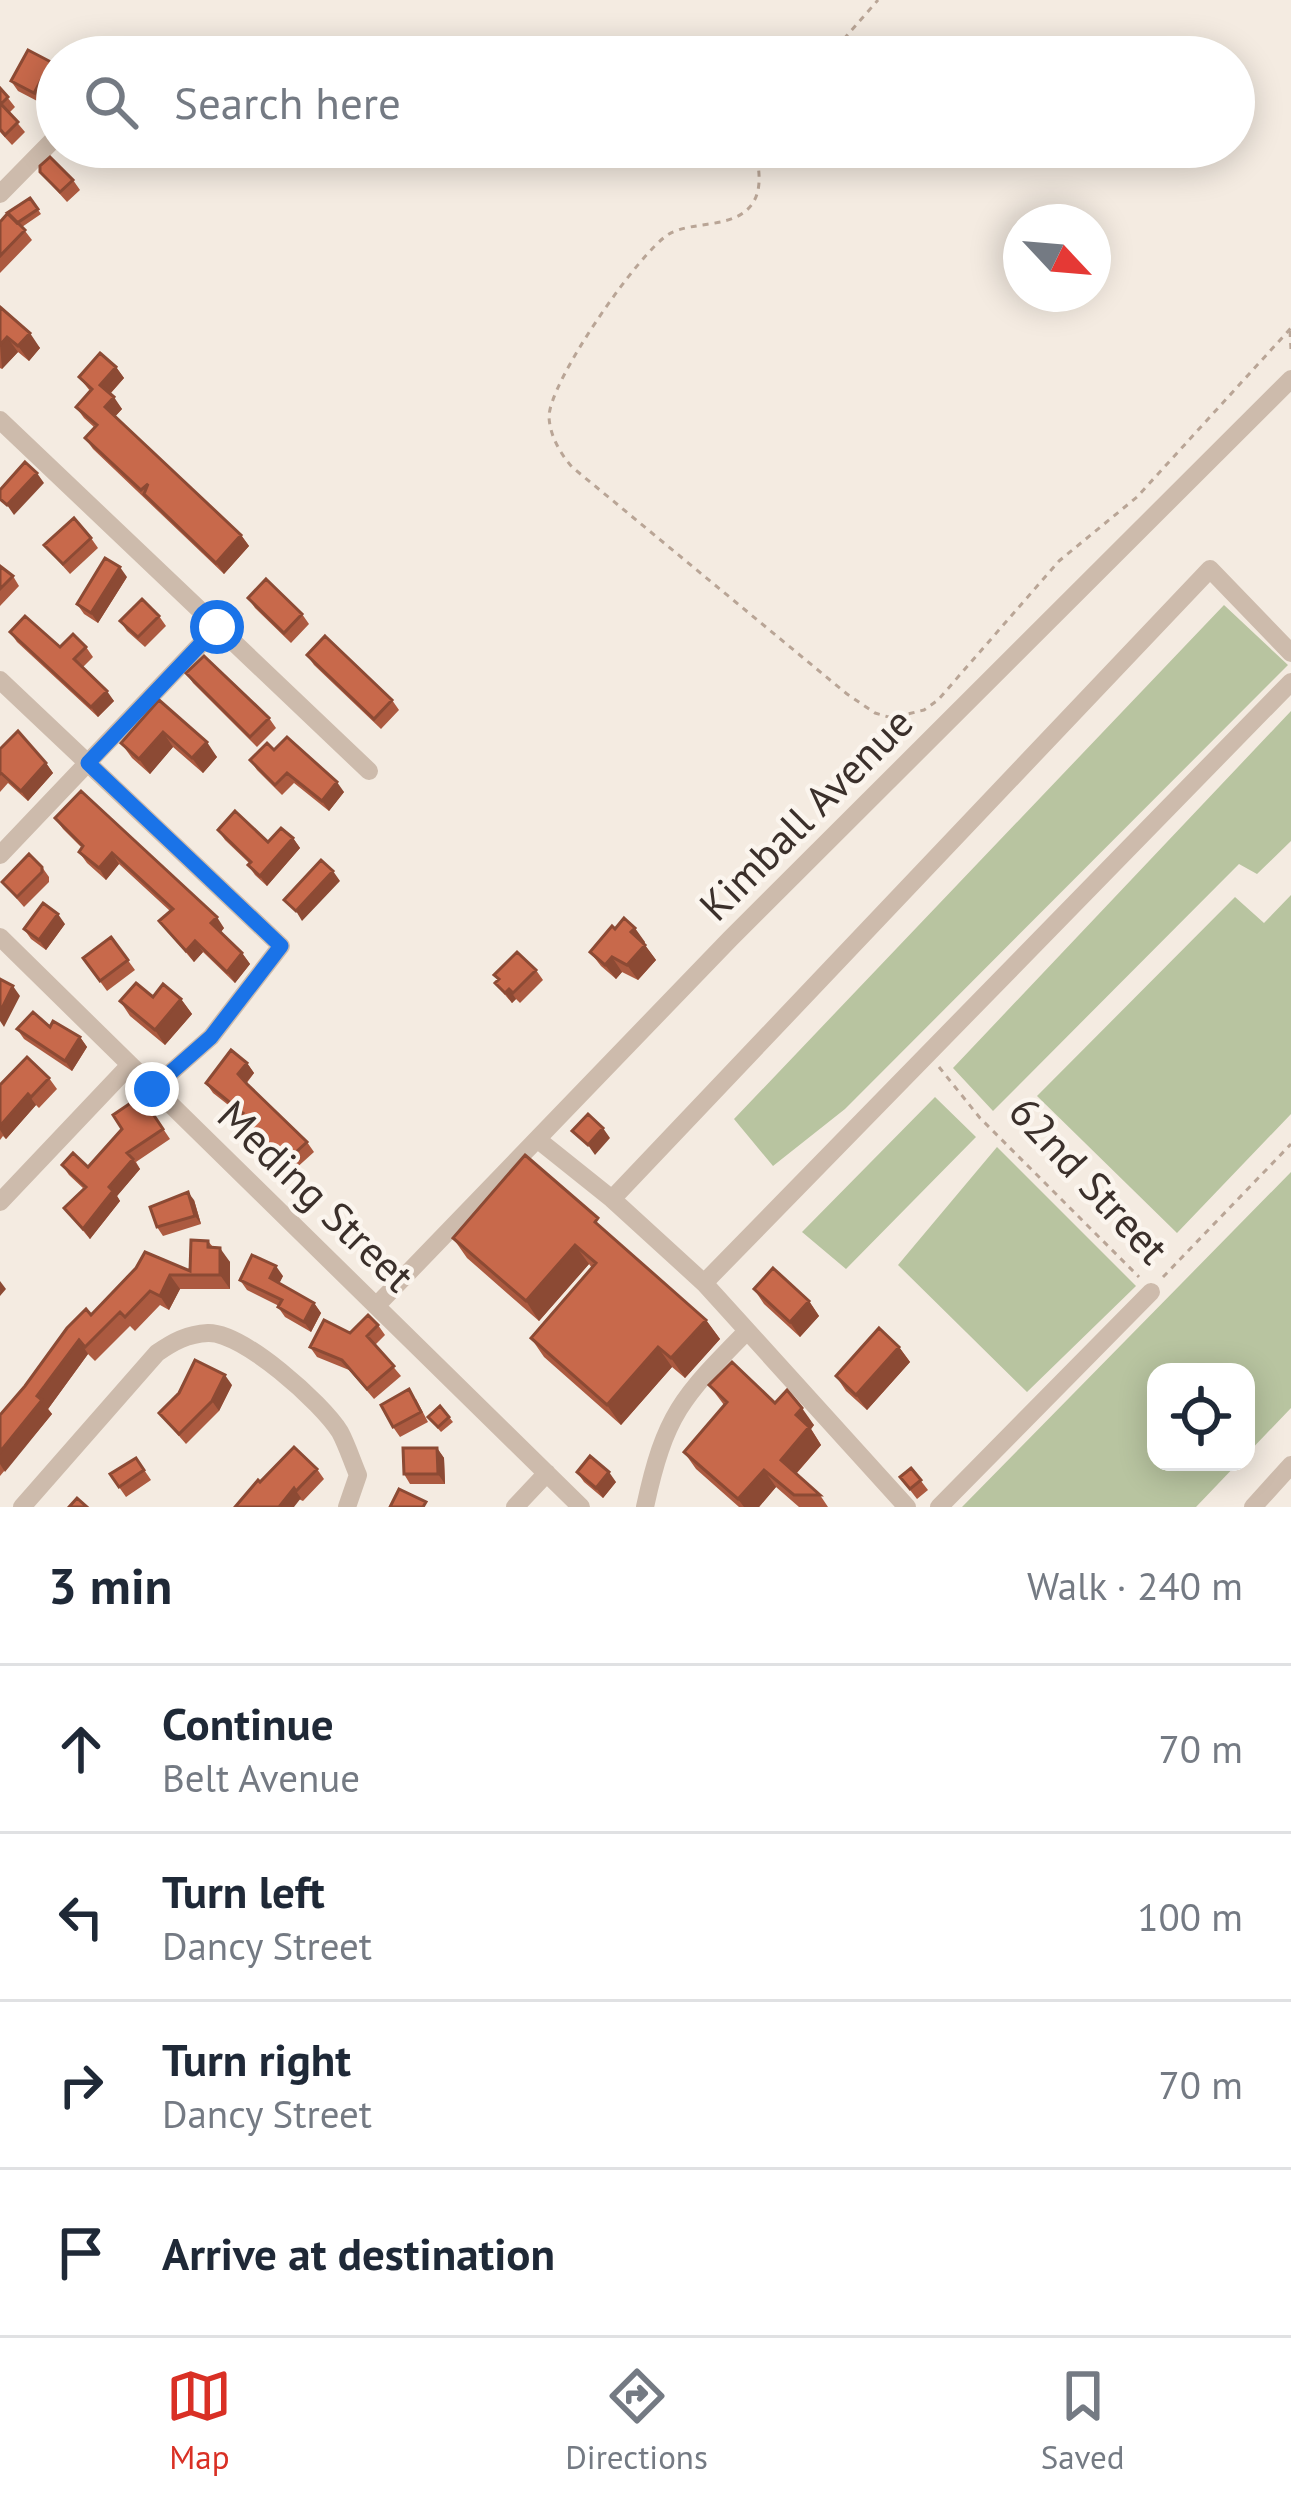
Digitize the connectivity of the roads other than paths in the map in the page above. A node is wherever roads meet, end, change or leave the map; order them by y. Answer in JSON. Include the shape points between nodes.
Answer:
{"nodes":[{"id":1,"x":36,"y":157,"type":"edge"},
{"id":2,"x":0,"y":194,"type":"edge"},
{"id":3,"x":1291,"y":379,"type":"edge"},
{"id":4,"x":0,"y":420,"type":"edge"},
{"id":5,"x":217,"y":627,"type":"junction"},
{"id":6,"x":1291,"y":653,"type":"edge"},
{"id":7,"x":0,"y":680,"type":"edge"},
{"id":8,"x":1291,"y":682,"type":"edge"},
{"id":9,"x":88,"y":763,"type":"junction"},
{"id":10,"x":369,"y":771,"type":"dead end"},
{"id":11,"x":0,"y":856,"type":"edge"},
{"id":12,"x":0,"y":937,"type":"edge"},
{"id":13,"x":129,"y":1066,"type":"junction"},
{"id":14,"x":152,"y":1089,"type":"junction"},
{"id":15,"x":537,"y":1139,"type":"junction"},
{"id":16,"x":612,"y":1199,"type":"junction"},
{"id":17,"x":0,"y":1202,"type":"edge"},
{"id":18,"x":704,"y":1283,"type":"junction"},
{"id":19,"x":1150,"y":1292,"type":"road end"},
{"id":20,"x":377,"y":1305,"type":"junction"},
{"id":21,"x":747,"y":1331,"type":"junction"},
{"id":22,"x":1291,"y":1465,"type":"edge"},
{"id":23,"x":547,"y":1473,"type":"junction"},
{"id":24,"x":22,"y":1507,"type":"edge"},
{"id":25,"x":347,"y":1507,"type":"edge"},
{"id":26,"x":515,"y":1507,"type":"edge"},
{"id":27,"x":581,"y":1507,"type":"edge"},
{"id":28,"x":645,"y":1507,"type":"edge"},
{"id":29,"x":907,"y":1507,"type":"edge"},
{"id":30,"x":939,"y":1507,"type":"edge"},
{"id":31,"x":1253,"y":1507,"type":"edge"}],
"edges":[{"from":1,"to":2,"type":"street"},
{"from":3,"to":15,"type":"street","name":"Kimball Avenue"},
{"from":4,"to":5,"type":"street"},
{"from":5,"to":9,"type":"street"},
{"from":5,"to":10,"type":"street"},
{"from":6,"to":16,"type":"street","via":[[1210,569]]},
{"from":7,"to":9,"type":"street"},
{"from":8,"to":18,"type":"street"},
{"from":9,"to":11,"type":"street"},
{"from":9,"to":14,"type":"street","via":[[281,946],[211,1037]]},
{"from":12,"to":13,"type":"street","name":"Meding Street"},
{"from":13,"to":14,"type":"street","name":"Meding Street"},
{"from":13,"to":17,"type":"street"},
{"from":14,"to":20,"type":"street","name":"Meding Street"},
{"from":15,"to":16,"type":"street"},
{"from":15,"to":20,"type":"street","name":"Kimball Avenue"},
{"from":16,"to":18,"type":"street"},
{"from":18,"to":21,"type":"street"},
{"from":19,"to":30,"type":"street","name":"62nd Street"},
{"from":20,"to":23,"type":"street","name":"Meding Street"},
{"from":21,"to":28,"type":"street","via":[[672,1418]]},
{"from":21,"to":29,"type":"street"},
{"from":22,"to":31,"type":"street"},
{"from":23,"to":26,"type":"street"},
{"from":23,"to":27,"type":"street","name":"Meding Street"},
{"from":24,"to":25,"type":"street","via":[[157,1353],[179,1338],[212,1333],[268,1361],[338,1430],[358,1475]]}]}
